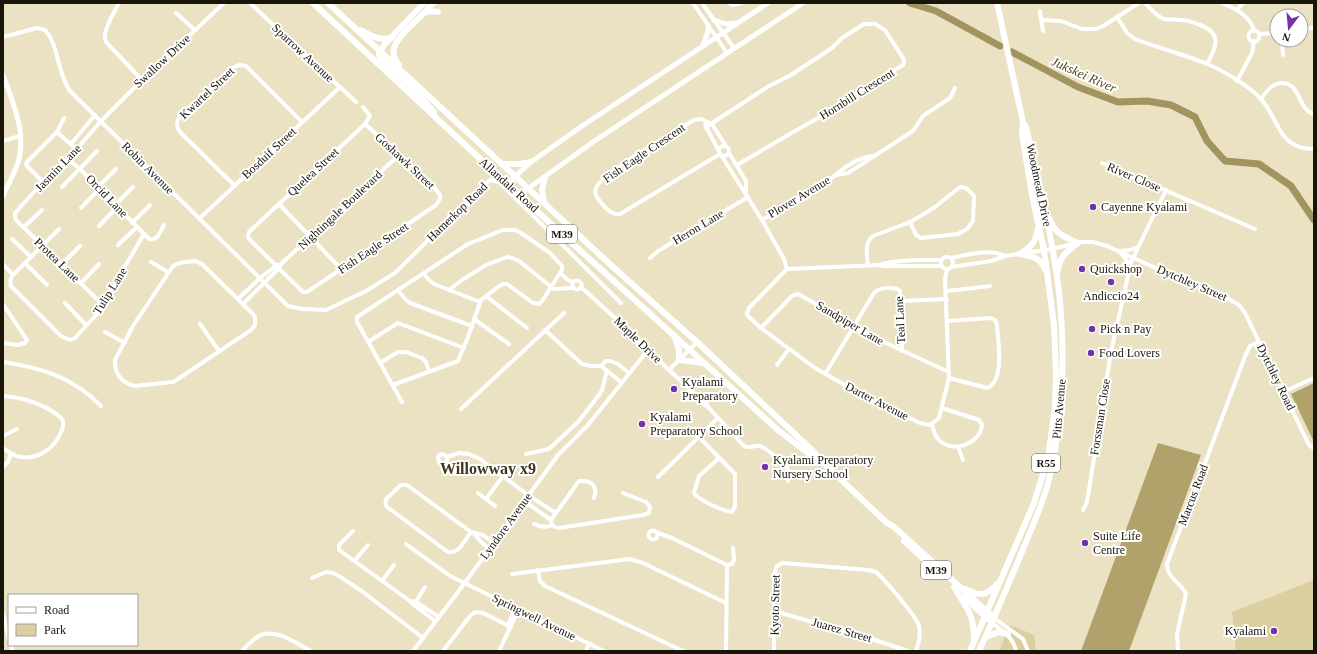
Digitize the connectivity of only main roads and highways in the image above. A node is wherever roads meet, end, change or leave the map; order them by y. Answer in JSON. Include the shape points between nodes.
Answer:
{"nodes":[{"id":1,"x":313,"y":3,"type":"edge"},
{"id":2,"x":328,"y":3,"type":"edge"},
{"id":3,"x":424,"y":3,"type":"edge"},
{"id":4,"x":997,"y":3,"type":"edge"},
{"id":5,"x":432,"y":4,"type":"edge"},
{"id":6,"x":425,"y":12,"type":"junction"},
{"id":7,"x":438,"y":12,"type":"dead end"},
{"id":8,"x":348,"y":22,"type":"junction"},
{"id":9,"x":393,"y":37,"type":"junction"},
{"id":10,"x":380,"y":51,"type":"junction"},
{"id":11,"x":416,"y":84,"type":"junction"},
{"id":12,"x":1023,"y":122,"type":"junction"},
{"id":13,"x":446,"y":128,"type":"junction"},
{"id":14,"x":531,"y":162,"type":"road end"},
{"id":15,"x":503,"y":164,"type":"junction"},
{"id":16,"x":545,"y":177,"type":"road end"},
{"id":17,"x":544,"y":202,"type":"junction"},
{"id":18,"x":1043,"y":203,"type":"junction"},
{"id":19,"x":1038,"y":223,"type":"junction"},
{"id":20,"x":1052,"y":249,"type":"joint"},
{"id":21,"x":1044,"y":250,"type":"joint"},
{"id":22,"x":1047,"y":274,"type":"junction"},
{"id":23,"x":1058,"y":284,"type":"junction"},
{"id":24,"x":673,"y":333,"type":"junction"},
{"id":25,"x":706,"y":363,"type":"junction"},
{"id":26,"x":817,"y":457,"type":"junction"},
{"id":27,"x":1002,"y":578,"type":"junction"},
{"id":28,"x":955,"y":585,"type":"junction"},
{"id":29,"x":986,"y":615,"type":"junction"},
{"id":30,"x":993,"y":620,"type":"junction"},
{"id":31,"x":1008,"y":634,"type":"road end"},
{"id":32,"x":986,"y":636,"type":"junction"},
{"id":33,"x":974,"y":642,"type":"junction"},
{"id":34,"x":970,"y":651,"type":"edge"},
{"id":35,"x":979,"y":651,"type":"edge"}],
"edges":[{"from":1,"to":13,"type":"main road","name":"Allandale Road","number":"M39"},
{"from":2,"to":8,"type":"main road","name":"Allandale Road","number":"M39"},
{"from":3,"to":9,"type":"main road"},
{"from":4,"to":12,"type":"main road","name":"Woodmead Drive","number":"R55"},
{"from":5,"to":6,"type":"main road"},
{"from":6,"to":7,"type":"main road"},
{"from":6,"to":11,"type":"main road","via":[[400,38],[394,50],[394,58]]},
{"from":8,"to":9,"type":"main road","via":[[376,38]]},
{"from":8,"to":10,"type":"main road","name":"Allandale Road","number":"M39"},
{"from":9,"to":10,"type":"main road"},
{"from":10,"to":11,"type":"main road","name":"Allandale Road","number":"M39"},
{"from":10,"to":13,"type":"main road","via":[[380,58],[418,94]]},
{"from":11,"to":15,"type":"main road","name":"Allandale Road","number":"M39"},
{"from":12,"to":18,"type":"main road","name":"Woodmead Drive","number":"R55"},
{"from":12,"to":19,"type":"main road","name":"Woodmead Drive","number":"R55","via":[[1021,129]]},
{"from":13,"to":24,"type":"main road","name":"Allandale Road","number":"M39"},
{"from":14,"to":15,"type":"main road"},
{"from":15,"to":17,"type":"main road","name":"Allandale Road","number":"M39"},
{"from":16,"to":17,"type":"main road","via":[[542,190]]},
{"from":17,"to":26,"type":"main road","name":"Allandale Road","number":"M39","via":[[787,426]]},
{"from":18,"to":20,"type":"main road","name":"Woodmead Drive","number":"R55"},
{"from":18,"to":23,"type":"main road","via":[[1057,233],[1078,243],[1060,260]]},
{"from":19,"to":21,"type":"main road","name":"Woodmead Drive","number":"R55"},
{"from":19,"to":22,"type":"main road","via":[[1035,241],[1019,254],[1039,259]]},
{"from":20,"to":23,"type":"main road","name":"Pitts Avenue","number":"R55"},
{"from":21,"to":22,"type":"main road","name":"Pitts Avenue","number":"R55"},
{"from":22,"to":27,"type":"main road","name":"Pitts Avenue","number":"R55","via":[[1056,366],[1052,435],[1048,458],[1034,503]]},
{"from":23,"to":30,"type":"main road","name":"Pitts Avenue","number":"R55","via":[[1062,320],[1062,364],[1053,458],[1040,505]]},
{"from":24,"to":25,"type":"main road","name":"Allandale Road","number":"M39"},
{"from":24,"to":25,"type":"main road","via":[[679,350],[679,360]]},
{"from":25,"to":26,"type":"main road","name":"Allandale Road","number":"M39","via":[[778,430],[809,454]]},
{"from":26,"to":28,"type":"main road","name":"Allandale Road","number":"M39"},
{"from":27,"to":28,"type":"main road","via":[[992,590],[982,594],[972,593]]},
{"from":27,"to":29,"type":"main road","name":"Pitts Avenue","number":"R55"},
{"from":28,"to":29,"type":"main road","name":"Allandale Road","number":"M39"},
{"from":28,"to":33,"type":"main road","via":[[972,616]]},
{"from":29,"to":30,"type":"main road","name":"Allandale Road","number":"M39"},
{"from":29,"to":33,"type":"main road","name":"Pitts Avenue","number":"R55"},
{"from":30,"to":32,"type":"main road","name":"Pitts Avenue","number":"R55"},
{"from":31,"to":32,"type":"main road","via":[[999,632]]},
{"from":32,"to":35,"type":"main road","name":"Pitts Avenue","number":"R55"},
{"from":33,"to":34,"type":"main road","name":"Pitts Avenue","number":"R55"}]}
